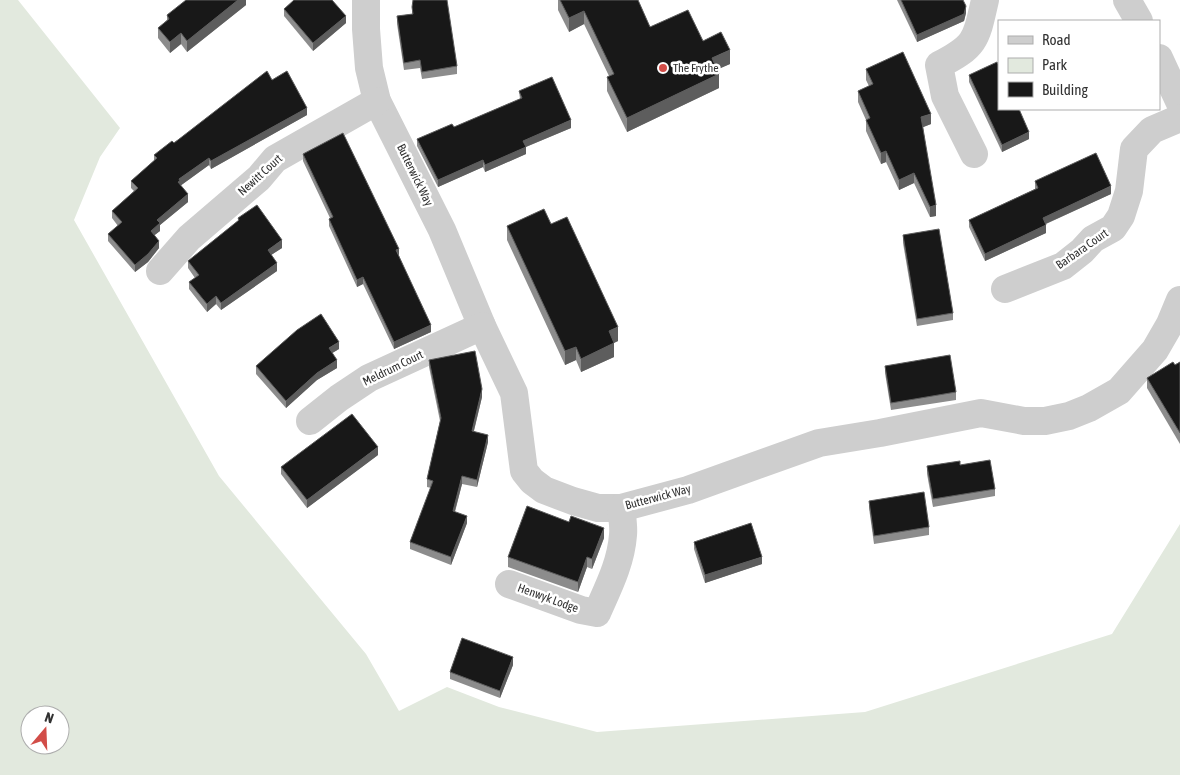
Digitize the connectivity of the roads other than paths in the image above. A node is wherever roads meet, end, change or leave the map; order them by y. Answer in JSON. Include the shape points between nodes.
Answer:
{"nodes":[{"id":1,"x":366,"y":0,"type":"edge"},
{"id":2,"x":985,"y":0,"type":"edge"},
{"id":3,"x":1127,"y":0,"type":"edge"},
{"id":4,"x":1138,"y":20,"type":"edge"},
{"id":5,"x":1160,"y":60,"type":"edge"},
{"id":6,"x":377,"y":102,"type":"junction"},
{"id":7,"x":1180,"y":104,"type":"edge"},
{"id":8,"x":1180,"y":118,"type":"edge"},
{"id":9,"x":974,"y":154,"type":"dead end"},
{"id":10,"x":160,"y":271,"type":"dead end"},
{"id":11,"x":1005,"y":289,"type":"dead end"},
{"id":12,"x":1180,"y":300,"type":"edge"},
{"id":13,"x":482,"y":326,"type":"junction"},
{"id":14,"x":310,"y":421,"type":"dead end"},
{"id":15,"x":622,"y":508,"type":"junction"},
{"id":16,"x":509,"y":584,"type":"dead end"}],
"edges":[{"from":1,"to":6,"type":"street","name":"Butterwick Way","via":[[369,68]]},
{"from":2,"to":9,"type":"street","via":[[978,33],[971,45],[939,65],[945,96]]},
{"from":3,"to":4,"type":"street"},
{"from":5,"to":7,"type":"street"},
{"from":6,"to":10,"type":"street","name":"Newitt Court","via":[[275,159],[258,178],[188,238]]},
{"from":6,"to":13,"type":"street","name":"Butterwick Way","via":[[442,230]]},
{"from":8,"to":11,"type":"street","name":"Barbara Court","via":[[1152,130],[1134,149],[1129,191],[1121,216],[1113,228],[1093,239],[1062,266]]},
{"from":12,"to":15,"type":"street","name":"Butterwick Way","via":[[1155,350],[1119,391],[1069,416],[1024,421],[981,413],[819,443],[688,490]]},
{"from":13,"to":14,"type":"street","name":"Meldrum Court","via":[[369,378]]},
{"from":13,"to":15,"type":"street","name":"Butterwick Way","via":[[514,392],[524,471],[532,482],[573,501],[598,508]]},
{"from":15,"to":16,"type":"street","name":"Henwyk Lodge","via":[[620,556],[597,613]]}]}
